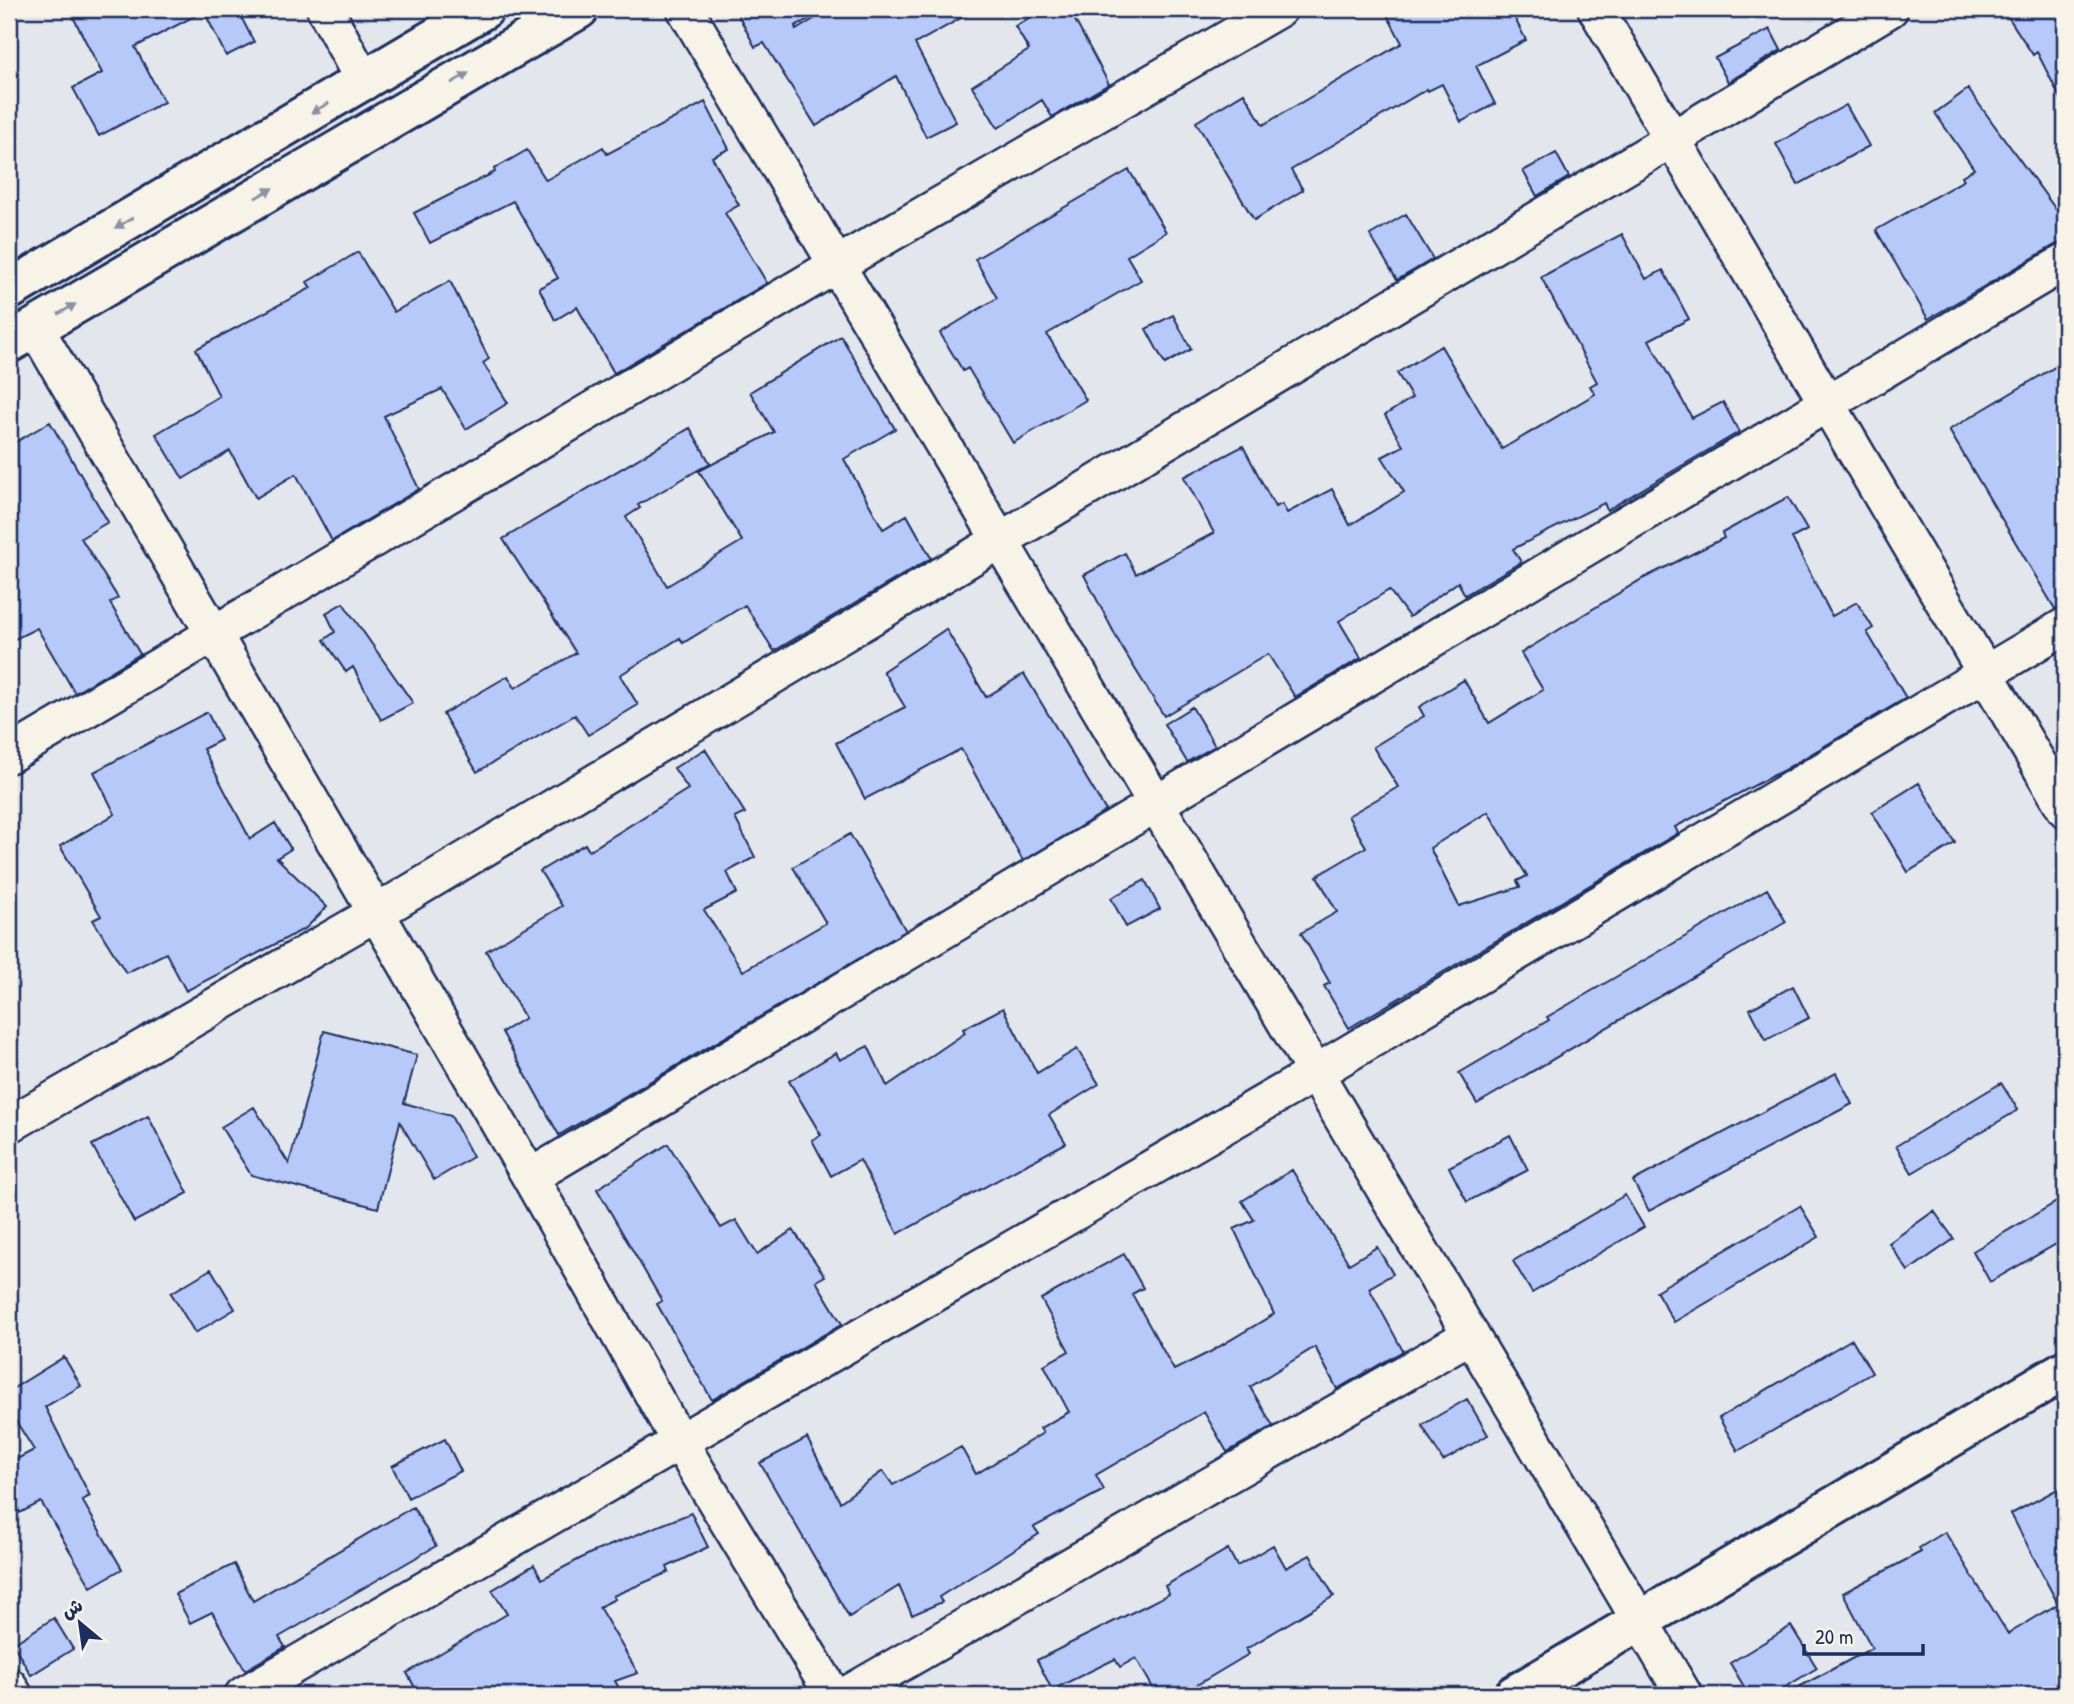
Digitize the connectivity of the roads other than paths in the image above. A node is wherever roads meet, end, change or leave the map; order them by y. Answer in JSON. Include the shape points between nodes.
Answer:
{"nodes":[{"id":1,"x":325,"y":9,"type":"edge"},
{"id":2,"x":484,"y":9,"type":"edge"},
{"id":3,"x":579,"y":9,"type":"edge"},
{"id":4,"x":685,"y":9,"type":"edge"},
{"id":5,"x":1279,"y":9,"type":"edge"},
{"id":6,"x":1596,"y":9,"type":"edge"},
{"id":7,"x":1890,"y":9,"type":"edge"},
{"id":8,"x":364,"y":82,"type":"junction"},
{"id":9,"x":1671,"y":138,"type":"junction"},
{"id":10,"x":2065,"y":262,"type":"edge"},
{"id":11,"x":838,"y":264,"type":"junction"},
{"id":12,"x":9,"y":290,"type":"edge"},
{"id":13,"x":22,"y":335,"type":"edge"},
{"id":14,"x":1826,"y":402,"type":"junction"},
{"id":15,"x":999,"y":540,"type":"junction"},
{"id":16,"x":2065,"y":626,"type":"edge"},
{"id":17,"x":213,"y":632,"type":"junction"},
{"id":18,"x":1985,"y":675,"type":"junction"},
{"id":19,"x":9,"y":755,"type":"edge"},
{"id":20,"x":1158,"y":803,"type":"junction"},
{"id":21,"x":2065,"y":809,"type":"edge"},
{"id":22,"x":376,"y":913,"type":"junction"},
{"id":23,"x":1317,"y":1072,"type":"junction"},
{"id":24,"x":9,"y":1125,"type":"edge"},
{"id":25,"x":530,"y":1177,"type":"junction"},
{"id":26,"x":1471,"y":1335,"type":"junction"},
{"id":27,"x":2065,"y":1370,"type":"edge"},
{"id":28,"x":680,"y":1441,"type":"junction"},
{"id":29,"x":1640,"y":1621,"type":"junction"},
{"id":30,"x":9,"y":1686,"type":"edge"},
{"id":31,"x":14,"y":1695,"type":"edge"},
{"id":32,"x":243,"y":1695,"type":"edge"},
{"id":33,"x":833,"y":1695,"type":"edge"},
{"id":34,"x":846,"y":1695,"type":"edge"},
{"id":35,"x":1514,"y":1695,"type":"edge"},
{"id":36,"x":1684,"y":1695,"type":"edge"}],
"edges":[{"from":1,"to":8,"type":"street"},
{"from":2,"to":8,"type":"street"},
{"from":13,"to":3,"type":"street","one_way":true},
{"from":4,"to":11,"type":"street"},
{"from":5,"to":11,"type":"street"},
{"from":6,"to":9,"type":"street"},
{"from":7,"to":9,"type":"street"},
{"from":8,"to":12,"type":"street","one_way":true},
{"from":9,"to":14,"type":"street"},
{"from":9,"to":15,"type":"street"},
{"from":10,"to":14,"type":"street"},
{"from":11,"to":15,"type":"street"},
{"from":11,"to":17,"type":"street"},
{"from":13,"to":17,"type":"street"},
{"from":14,"to":18,"type":"street"},
{"from":14,"to":20,"type":"street"},
{"from":15,"to":20,"type":"street"},
{"from":15,"to":22,"type":"street"},
{"from":16,"to":18,"type":"street"},
{"from":17,"to":19,"type":"street"},
{"from":17,"to":22,"type":"street"},
{"from":18,"to":21,"type":"street"},
{"from":18,"to":23,"type":"street"},
{"from":20,"to":23,"type":"street"},
{"from":20,"to":25,"type":"street"},
{"from":22,"to":24,"type":"street"},
{"from":22,"to":25,"type":"street"},
{"from":23,"to":26,"type":"street"},
{"from":23,"to":28,"type":"street"},
{"from":25,"to":28,"type":"street"},
{"from":26,"to":29,"type":"street"},
{"from":26,"to":34,"type":"street"},
{"from":27,"to":29,"type":"street"},
{"from":28,"to":32,"type":"street"},
{"from":28,"to":33,"type":"street"},
{"from":29,"to":35,"type":"street"},
{"from":29,"to":36,"type":"street"},
{"from":30,"to":31,"type":"street"}]}
